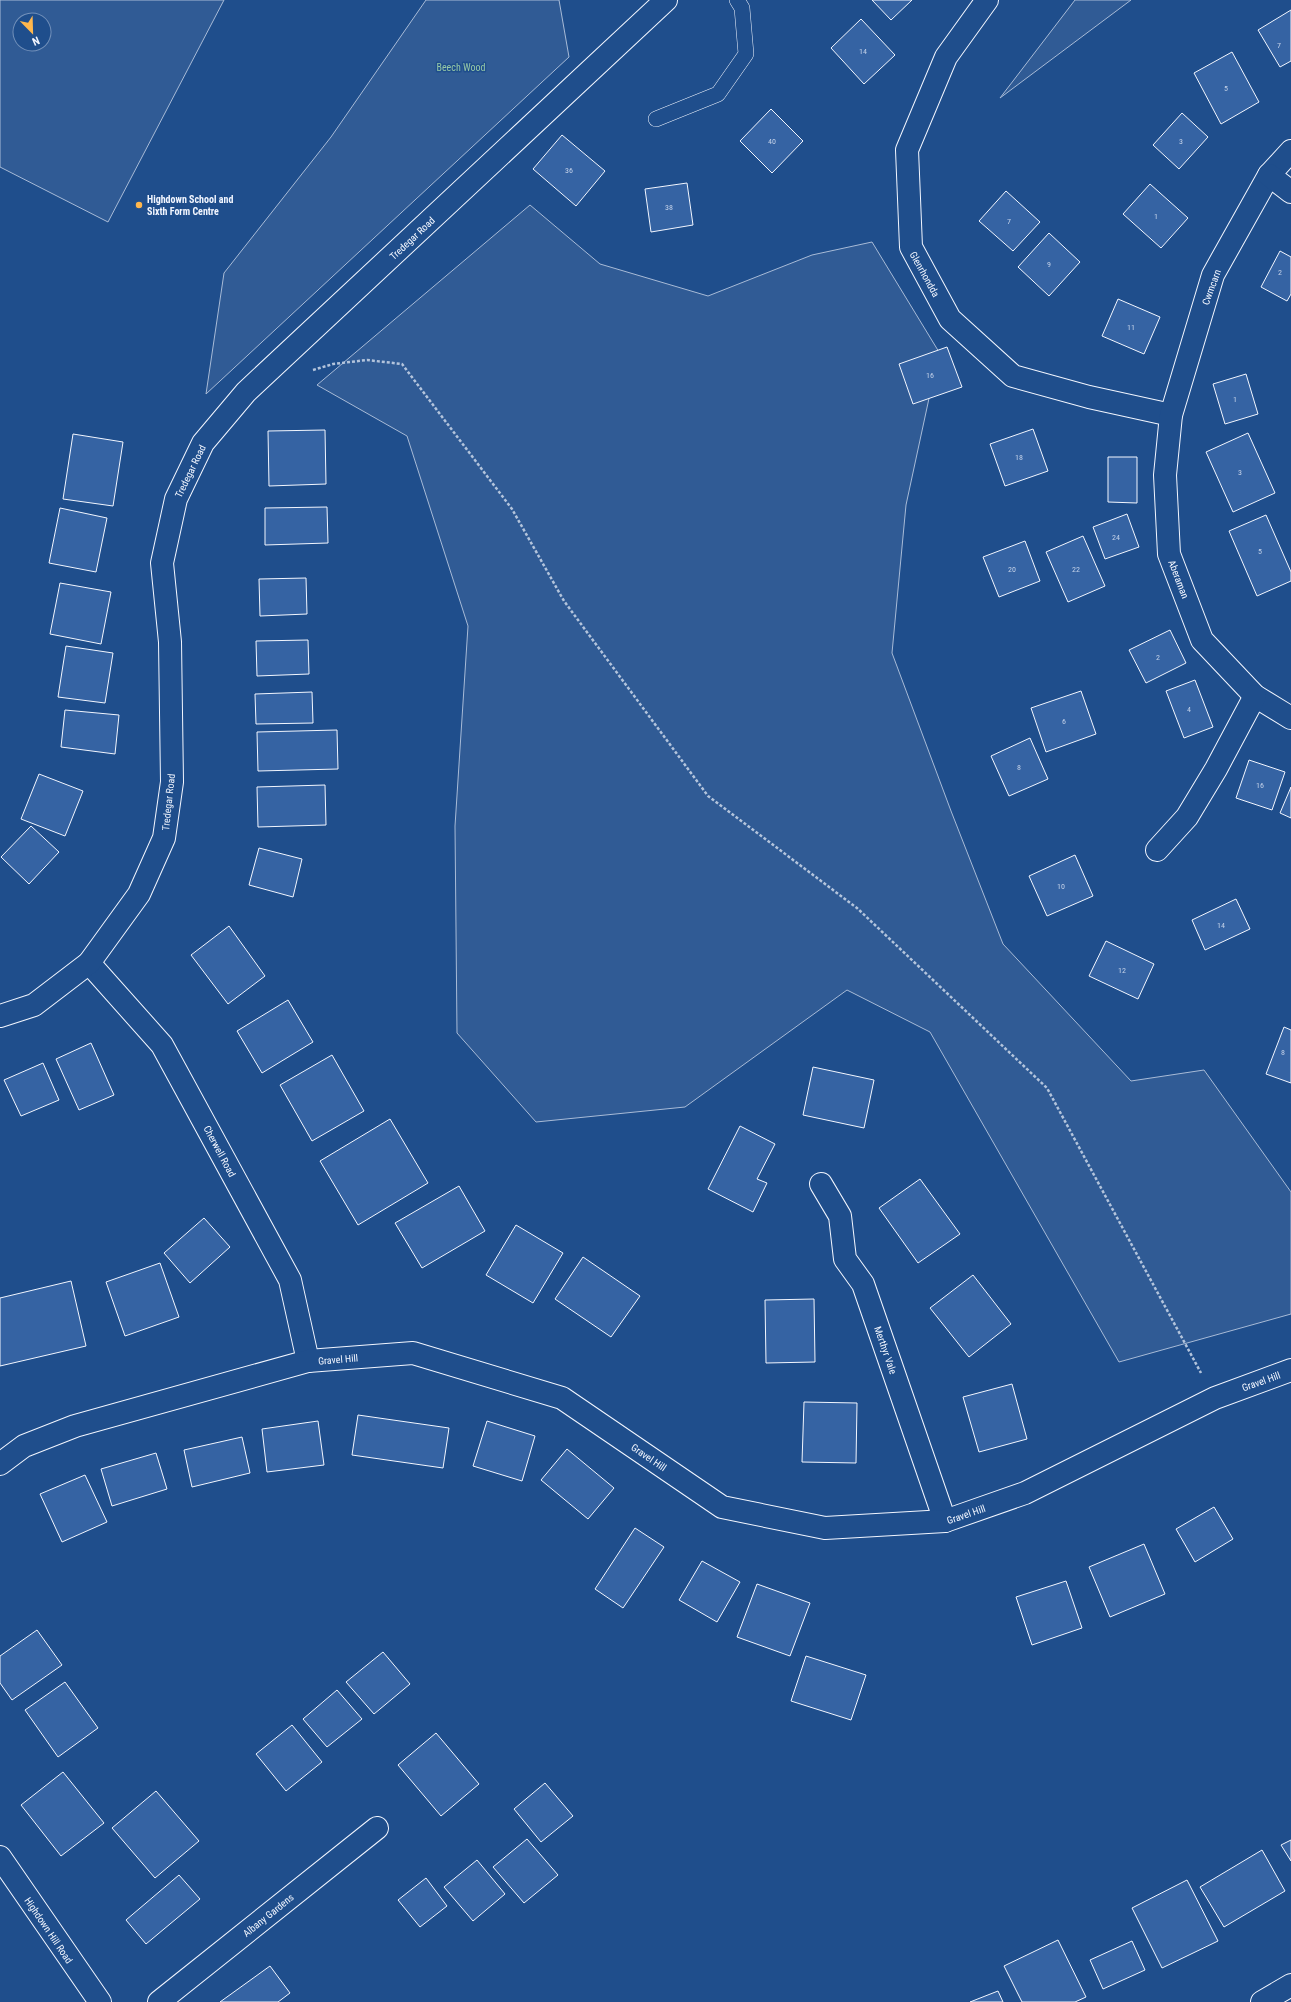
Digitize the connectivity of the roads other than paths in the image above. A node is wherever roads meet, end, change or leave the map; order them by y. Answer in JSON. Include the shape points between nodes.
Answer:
{"nodes":[{"id":1,"x":666,"y":0,"type":"edge"},
{"id":2,"x":737,"y":0,"type":"edge"},
{"id":3,"x":987,"y":0,"type":"edge"},
{"id":4,"x":656,"y":119,"type":"dead end"},
{"id":5,"x":1291,"y":151,"type":"edge"},
{"id":6,"x":1269,"y":175,"type":"junction"},
{"id":7,"x":1291,"y":192,"type":"edge"},
{"id":8,"x":1172,"y":415,"type":"junction"},
{"id":9,"x":1255,"y":696,"type":"junction"},
{"id":10,"x":1291,"y":718,"type":"edge"},
{"id":11,"x":1157,"y":850,"type":"dead end"},
{"id":12,"x":89,"y":963,"type":"junction"},
{"id":13,"x":0,"y":1016,"type":"edge"},
{"id":14,"x":821,"y":1184,"type":"dead end"},
{"id":15,"x":308,"y":1361,"type":"junction"},
{"id":16,"x":1291,"y":1370,"type":"edge"},
{"id":17,"x":0,"y":1464,"type":"edge"},
{"id":18,"x":945,"y":1521,"type":"junction"},
{"id":19,"x":377,"y":1828,"type":"dead end"},
{"id":20,"x":0,"y":1857,"type":"edge"},
{"id":21,"x":1291,"y":1985,"type":"edge"},
{"id":22,"x":100,"y":2002,"type":"edge"},
{"id":23,"x":159,"y":2002,"type":"edge"},
{"id":24,"x":1262,"y":2002,"type":"edge"}],
"edges":[{"from":1,"to":12,"type":"street","name":"Tredegar Road","via":[[246,392],[203,443],[176,499],[162,563],[170,642],[172,782],[164,838],[139,894]]},
{"from":2,"to":4,"type":"lane","via":[[742,8],[746,54],[718,94]]},
{"from":3,"to":8,"type":"street","name":"Glenrhondda","via":[[946,57],[907,150],[910,247],[950,319],[1013,376],[1089,397]]},
{"from":5,"to":6,"type":"street","name":"Cwmcarn"},
{"from":6,"to":7,"type":"street"},
{"from":6,"to":8,"type":"street","name":"Cwmcarn","via":[[1213,275]]},
{"from":8,"to":9,"type":"street","name":"Aberaman","via":[[1165,475],[1169,554],[1202,640]]},
{"from":9,"to":10,"type":"street","name":"Aberaman"},
{"from":9,"to":11,"type":"street","via":[[1187,817]]},
{"from":12,"to":13,"type":"street","name":"Tredegar Road","via":[[34,1005]]},
{"from":12,"to":15,"type":"street","name":"Cherwell Road","via":[[166,1052],[290,1280]]},
{"from":14,"to":18,"type":"street","name":"Merthyr Vale","via":[[840,1216],[845,1259],[863,1284]]},
{"from":15,"to":17,"type":"street","name":"Gravel Hill","via":[[75,1426],[24,1446]]},
{"from":15,"to":18,"type":"street","name":"Gravel Hill","via":[[413,1353],[562,1398],[722,1507],[825,1528]]},
{"from":16,"to":18,"type":"street","name":"Gravel Hill","via":[[1215,1398],[1025,1493]]},
{"from":19,"to":23,"type":"street","name":"Albany Gardens"},
{"from":20,"to":22,"type":"street","name":"Highdown Hill Road"},
{"from":21,"to":24,"type":"street"}]}
